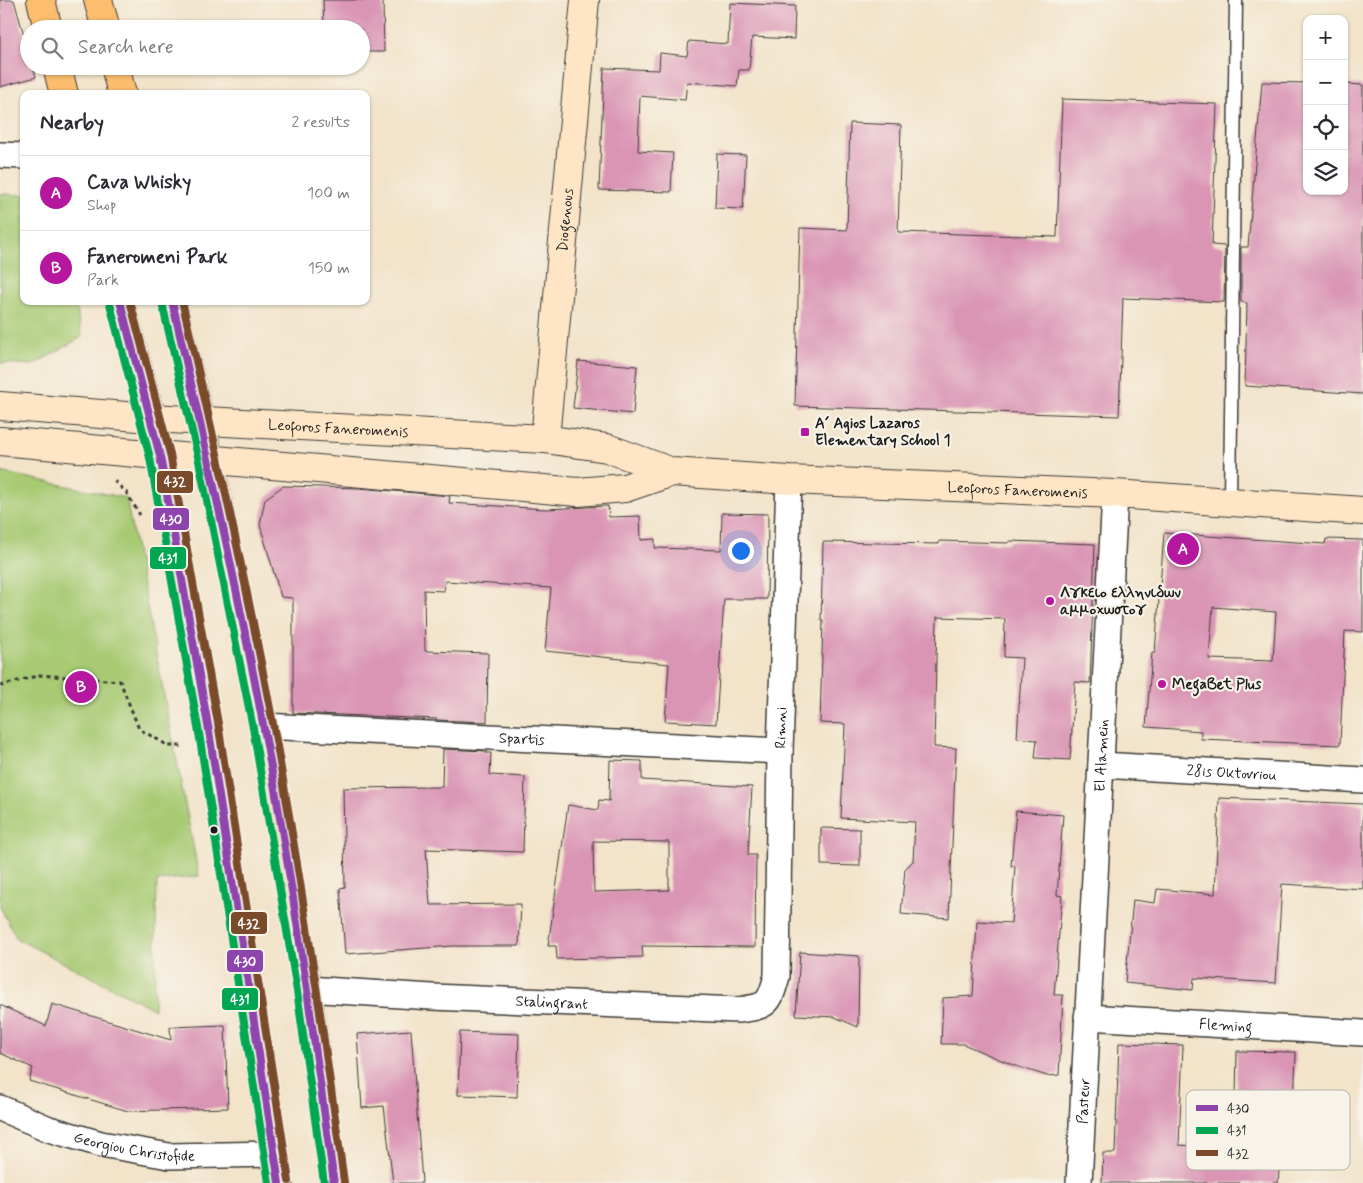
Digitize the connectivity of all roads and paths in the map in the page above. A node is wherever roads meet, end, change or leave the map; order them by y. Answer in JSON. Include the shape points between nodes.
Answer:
{"nodes":[{"id":1,"x":41,"y":0,"type":"edge"},
{"id":2,"x":98,"y":0,"type":"edge"},
{"id":3,"x":584,"y":0,"type":"edge"},
{"id":4,"x":1236,"y":0,"type":"edge"},
{"id":5,"x":46,"y":20,"type":"edge"},
{"id":6,"x":104,"y":20,"type":"edge"},
{"id":7,"x":59,"y":75,"type":"edge"},
{"id":8,"x":117,"y":75,"type":"edge"},
{"id":9,"x":63,"y":90,"type":"edge"},
{"id":10,"x":121,"y":90,"type":"edge"},
{"id":11,"x":0,"y":155,"type":"edge"},
{"id":12,"x":20,"y":156,"type":"edge"},
{"id":13,"x":121,"y":305,"type":"edge"},
{"id":14,"x":173,"y":305,"type":"edge"},
{"id":15,"x":0,"y":406,"type":"edge"},
{"id":16,"x":151,"y":418,"type":"junction"},
{"id":17,"x":201,"y":421,"type":"junction"},
{"id":18,"x":545,"y":439,"type":"junction"},
{"id":19,"x":0,"y":441,"type":"edge"},
{"id":20,"x":160,"y":456,"type":"junction"},
{"id":21,"x":209,"y":459,"type":"junction"},
{"id":22,"x":672,"y":472,"type":"junction"},
{"id":23,"x":113,"y":480,"type":"dead end"},
{"id":24,"x":789,"y":480,"type":"junction"},
{"id":25,"x":1115,"y":494,"type":"junction"},
{"id":26,"x":1230,"y":502,"type":"junction"},
{"id":27,"x":1363,"y":511,"type":"edge"},
{"id":28,"x":141,"y":518,"type":"dead end"},
{"id":29,"x":0,"y":686,"type":"edge"},
{"id":30,"x":264,"y":726,"type":"junction"},
{"id":31,"x":187,"y":746,"type":"dead end"},
{"id":32,"x":780,"y":751,"type":"junction"},
{"id":33,"x":1102,"y":764,"type":"junction"},
{"id":34,"x":1363,"y":780,"type":"edge"},
{"id":35,"x":777,"y":976,"type":"joint"},
{"id":36,"x":307,"y":989,"type":"junction"},
{"id":37,"x":1088,"y":1017,"type":"junction"},
{"id":38,"x":1363,"y":1033,"type":"edge"},
{"id":39,"x":0,"y":1108,"type":"edge"},
{"id":40,"x":275,"y":1154,"type":"junction"},
{"id":41,"x":279,"y":1183,"type":"edge"},
{"id":42,"x":334,"y":1183,"type":"edge"},
{"id":43,"x":1080,"y":1183,"type":"edge"}],
"edges":[{"from":1,"to":5,"type":"main road"},
{"from":2,"to":6,"type":"main road"},
{"from":3,"to":18,"type":"street","name":"Diogenous"},
{"from":4,"to":26,"type":"lane"},
{"from":7,"to":9,"type":"main road"},
{"from":8,"to":10,"type":"main road"},
{"from":11,"to":12,"type":"street"},
{"from":13,"to":16,"type":"main road"},
{"from":14,"to":17,"type":"main road"},
{"from":15,"to":16,"type":"street","name":"Leoforos Faneromenis"},
{"from":16,"to":17,"type":"street","name":"Leoforos Faneromenis"},
{"from":16,"to":20,"type":"main road"},
{"from":17,"to":18,"type":"street","name":"Leoforos Faneromenis"},
{"from":17,"to":21,"type":"main road"},
{"from":18,"to":22,"type":"street","name":"Leoforos Faneromenis","via":[[607,448]]},
{"from":19,"to":20,"type":"street","name":"Leoforos Faneromenis"},
{"from":20,"to":21,"type":"street","name":"Leoforos Faneromenis"},
{"from":20,"to":40,"type":"main road","via":[[209,731]]},
{"from":21,"to":22,"type":"street","name":"Leoforos Faneromenis","via":[[578,492],[625,488]]},
{"from":21,"to":30,"type":"main road"},
{"from":22,"to":24,"type":"street","name":"Leoforos Faneromenis"},
{"from":23,"to":28,"type":"path","via":[[126,492]]},
{"from":24,"to":25,"type":"street","name":"Leoforos Faneromenis"},
{"from":24,"to":32,"type":"street","name":"Rimni"},
{"from":25,"to":26,"type":"street","name":"Leoforos Faneromenis"},
{"from":25,"to":33,"type":"street","name":"El Alamein"},
{"from":26,"to":27,"type":"street","name":"Leoforos Faneromenis"},
{"from":29,"to":31,"type":"path","via":[[40,675],[120,681],[139,729],[169,746]]},
{"from":30,"to":32,"type":"street","name":"Spartis"},
{"from":30,"to":36,"type":"main road"},
{"from":32,"to":35,"type":"street","name":"Rimni"},
{"from":33,"to":34,"type":"street","name":"28is Oktovriou"},
{"from":33,"to":37,"type":"street","name":"El Alamein"},
{"from":35,"to":36,"type":"street","name":"Stalingrant","via":[[772,997],[759,1007],[738,1010]]},
{"from":36,"to":42,"type":"main road"},
{"from":37,"to":38,"type":"street","name":"Fleming"},
{"from":37,"to":43,"type":"street","name":"Pasteur"},
{"from":39,"to":40,"type":"street","name":"Georgiou Christofide","via":[[49,1129],[100,1144],[169,1156]]},
{"from":40,"to":41,"type":"main road"}]}
